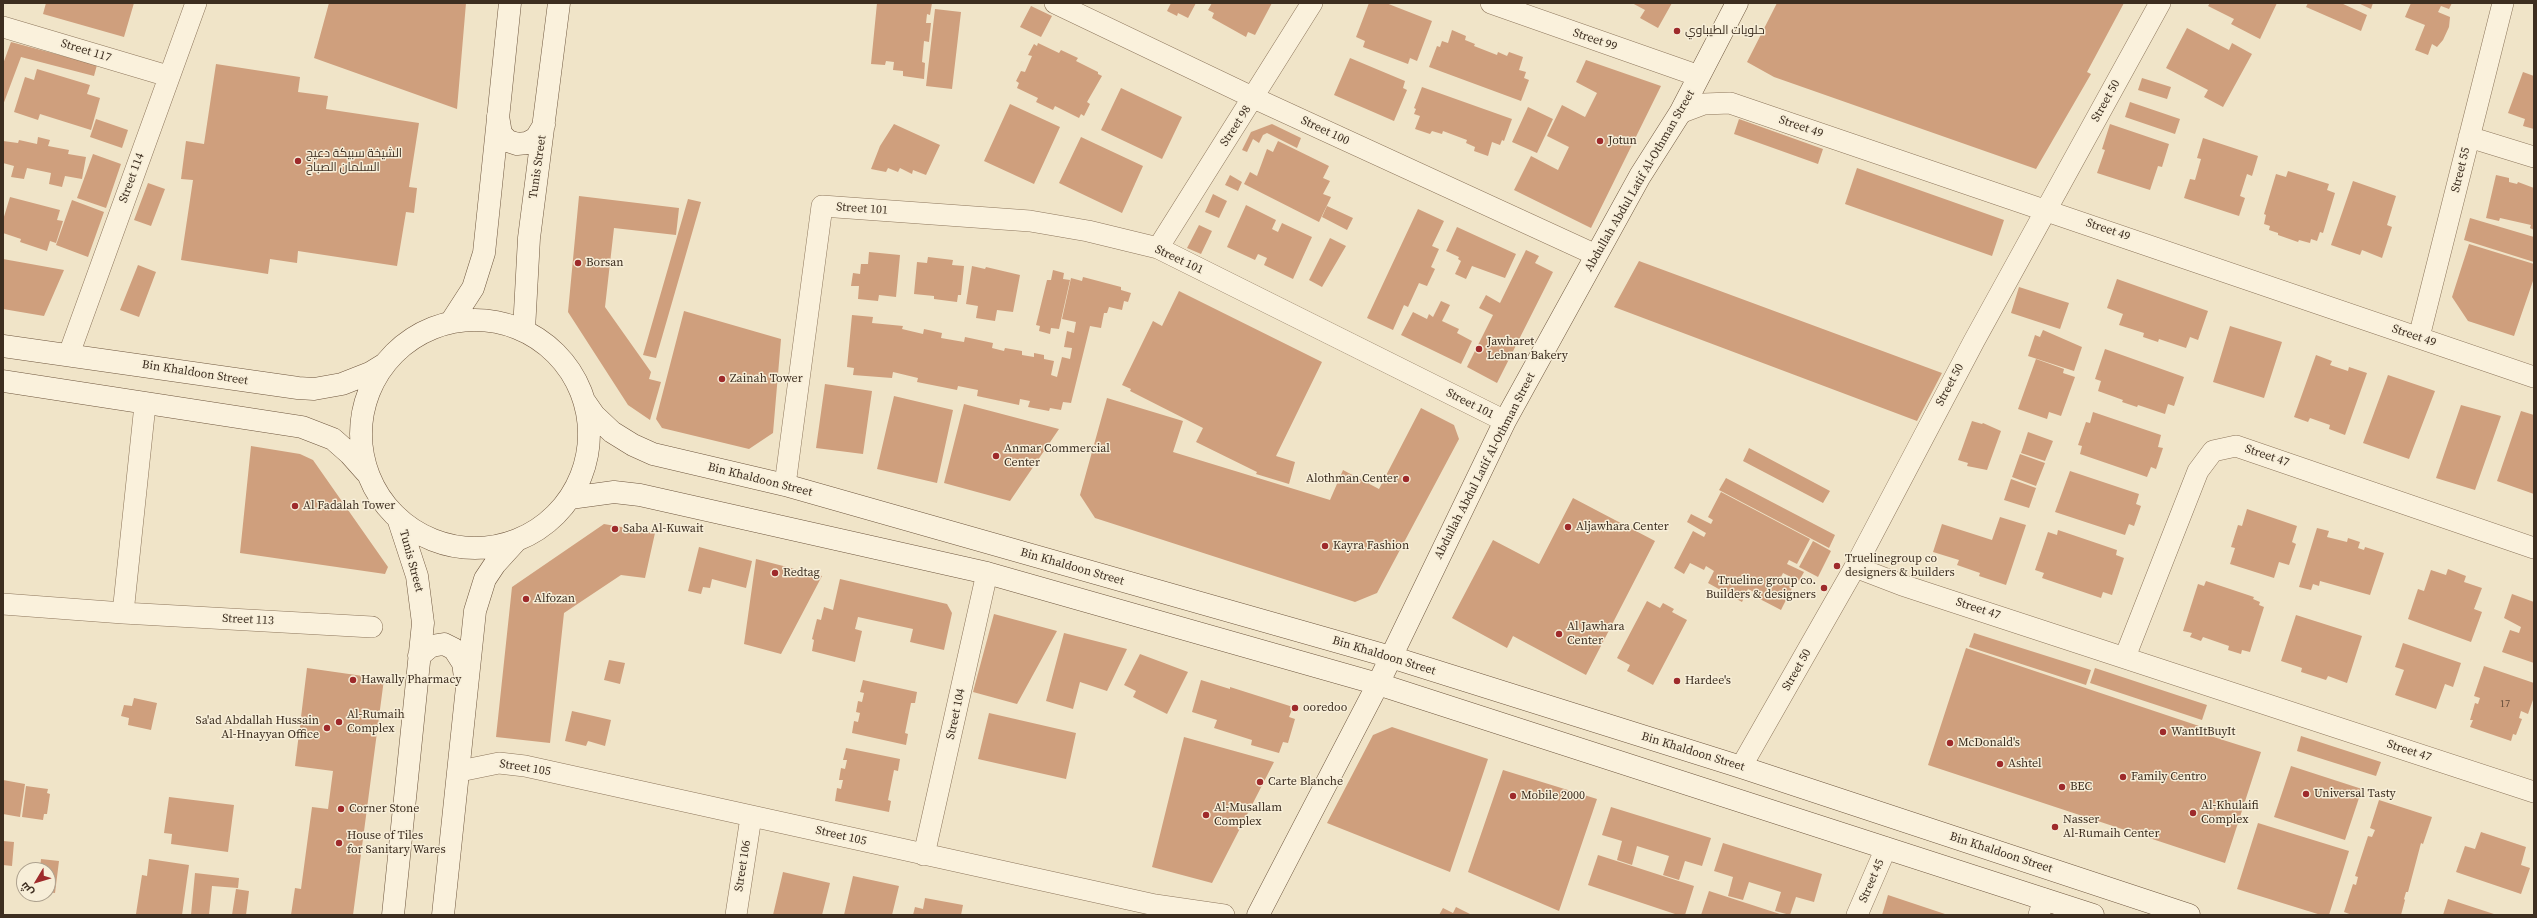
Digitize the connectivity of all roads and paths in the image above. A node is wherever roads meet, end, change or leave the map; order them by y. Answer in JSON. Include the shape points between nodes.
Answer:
{"nodes":[{"id":1,"x":196,"y":3,"type":"edge"},
{"id":2,"x":510,"y":3,"type":"edge"},
{"id":3,"x":559,"y":3,"type":"edge"},
{"id":4,"x":1055,"y":3,"type":"edge"},
{"id":5,"x":1312,"y":3,"type":"edge"},
{"id":6,"x":1491,"y":3,"type":"edge"},
{"id":7,"x":1737,"y":3,"type":"edge"},
{"id":8,"x":2160,"y":3,"type":"edge"},
{"id":9,"x":2503,"y":3,"type":"edge"},
{"id":10,"x":3,"y":27,"type":"edge"},
{"id":11,"x":168,"y":76,"type":"junction"},
{"id":12,"x":1699,"y":76,"type":"junction"},
{"id":13,"x":1254,"y":98,"type":"junction"},
{"id":14,"x":498,"y":107,"type":"junction"},
{"id":15,"x":1680,"y":113,"type":"junction"},
{"id":16,"x":544,"y":126,"type":"junction"},
{"id":17,"x":2469,"y":137,"type":"junction"},
{"id":18,"x":2534,"y":157,"type":"edge"},
{"id":19,"x":2046,"y":209,"type":"junction"},
{"id":20,"x":1158,"y":248,"type":"junction"},
{"id":21,"x":1596,"y":255,"type":"junction"},
{"id":22,"x":451,"y":322,"type":"junction"},
{"id":23,"x":524,"y":330,"type":"junction"},
{"id":24,"x":2419,"y":337,"type":"junction"},
{"id":25,"x":3,"y":346,"type":"edge"},
{"id":26,"x":69,"y":354,"type":"junction"},
{"id":27,"x":383,"y":365,"type":"junction"},
{"id":28,"x":2534,"y":377,"type":"edge"},
{"id":29,"x":3,"y":381,"type":"edge"},
{"id":30,"x":585,"y":402,"type":"junction"},
{"id":31,"x":145,"y":405,"type":"junction"},
{"id":32,"x":1505,"y":422,"type":"junction"},
{"id":33,"x":368,"y":474,"type":"junction"},
{"id":34,"x":785,"y":484,"type":"junction"},
{"id":35,"x":570,"y":498,"type":"junction"},
{"id":36,"x":398,"y":518,"type":"junction"},
{"id":37,"x":515,"y":542,"type":"junction"},
{"id":38,"x":2534,"y":548,"type":"edge"},
{"id":39,"x":1855,"y":567,"type":"junction"},
{"id":40,"x":987,"y":573,"type":"junction"},
{"id":41,"x":3,"y":604,"type":"edge"},
{"id":42,"x":123,"y":614,"type":"junction"},
{"id":43,"x":372,"y":627,"type":"dead end"},
{"id":44,"x":418,"y":656,"type":"junction"},
{"id":45,"x":1391,"y":657,"type":"junction"},
{"id":46,"x":2125,"y":657,"type":"junction"},
{"id":47,"x":1378,"y":684,"type":"junction"},
{"id":48,"x":467,"y":692,"type":"junction"},
{"id":49,"x":1741,"y":767,"type":"junction"},
{"id":50,"x":460,"y":771,"type":"junction"},
{"id":51,"x":2534,"y":792,"type":"edge"},
{"id":52,"x":751,"y":816,"type":"junction"},
{"id":53,"x":1886,"y":848,"type":"junction"},
{"id":54,"x":924,"y":855,"type":"junction"},
{"id":55,"x":2042,"y":907,"type":"edge"},
{"id":56,"x":394,"y":915,"type":"edge"},
{"id":57,"x":443,"y":915,"type":"edge"},
{"id":58,"x":736,"y":915,"type":"edge"},
{"id":59,"x":1224,"y":915,"type":"edge"},
{"id":60,"x":1258,"y":915,"type":"edge"},
{"id":61,"x":1857,"y":915,"type":"edge"},
{"id":62,"x":2093,"y":915,"type":"edge"},
{"id":63,"x":2189,"y":915,"type":"edge"}],
"edges":[{"from":1,"to":11,"type":"street","name":"Street 114"},
{"from":2,"to":14,"type":"street"},
{"from":3,"to":16,"type":"street","name":"Tunis Street"},
{"from":4,"to":13,"type":"street","name":"Street 100"},
{"from":5,"to":13,"type":"street","name":"Street 98"},
{"from":6,"to":12,"type":"street","name":"Street 99"},
{"from":7,"to":12,"type":"street","name":"Abdullah Abdul Latif Al-Othman Street"},
{"from":8,"to":19,"type":"street","name":"Street 50"},
{"from":9,"to":17,"type":"street","name":"Street 55"},
{"from":10,"to":11,"type":"street","name":"Street 117"},
{"from":11,"to":26,"type":"street","name":"Street 114"},
{"from":12,"to":15,"type":"street","name":"Abdullah Abdul Latif Al-Othman Street"},
{"from":13,"to":20,"type":"street","name":"Street 98"},
{"from":13,"to":21,"type":"street","name":"Street 100"},
{"from":14,"to":16,"type":"street","via":[[501,134],[508,141],[517,144],[527,143],[536,138]]},
{"from":14,"to":22,"type":"street","via":[[484,253],[473,288]]},
{"from":15,"to":19,"type":"street","name":"Street 49","via":[[1704,104],[1730,103]]},
{"from":15,"to":21,"type":"street","name":"Abdullah Abdul Latif Al-Othman Street","via":[[1640,176]]},
{"from":16,"to":23,"type":"street","name":"Tunis Street","via":[[529,238]]},
{"from":17,"to":18,"type":"street"},
{"from":17,"to":24,"type":"street","name":"Street 55"},
{"from":19,"to":24,"type":"street","name":"Street 49"},
{"from":19,"to":39,"type":"street","name":"Street 50"},
{"from":20,"to":32,"type":"street","name":"Street 101"},
{"from":20,"to":34,"type":"street","name":"Street 101","via":[[1088,231],[1030,221],[822,206]]},
{"from":21,"to":32,"type":"street","name":"Abdullah Abdul Latif Al-Othman Street"},
{"from":22,"to":23,"type":"street","via":[[488,320]]},
{"from":22,"to":27,"type":"street","via":[[432,327],[414,337]]},
{"from":23,"to":30,"type":"street","via":[[545,343],[563,360],[577,381]]},
{"from":24,"to":28,"type":"street","name":"Street 49"},
{"from":25,"to":26,"type":"street","name":"Bin Khaldoon Street"},
{"from":26,"to":27,"type":"street","name":"Bin Khaldoon Street","via":[[298,388],[342,384]]},
{"from":27,"to":33,"type":"street","via":[[364,406],[362,452]]},
{"from":29,"to":31,"type":"street"},
{"from":30,"to":34,"type":"street","name":"Bin Khaldoon Street","via":[[594,415],[612,432],[633,446],[654,454]]},
{"from":30,"to":35,"type":"street","via":[[590,445],[586,466]]},
{"from":31,"to":33,"type":"street","via":[[313,430],[342,447]]},
{"from":31,"to":42,"type":"street"},
{"from":32,"to":45,"type":"street","name":"Abdullah Abdul Latif Al-Othman Street"},
{"from":33,"to":36,"type":"street","via":[[380,498]]},
{"from":34,"to":45,"type":"street","name":"Bin Khaldoon Street"},
{"from":35,"to":37,"type":"street","via":[[552,520]]},
{"from":35,"to":40,"type":"street","via":[[614,492],[640,495]]},
{"from":36,"to":37,"type":"street","via":[[414,531],[433,541],[453,546],[495,547]]},
{"from":36,"to":44,"type":"street","name":"Tunis Street","via":[[412,556],[420,597],[423,623]]},
{"from":37,"to":48,"type":"street","via":[[495,564],[479,595]]},
{"from":38,"to":46,"type":"street","name":"Street 47","via":[[2236,446],[2213,451],[2198,470]]},
{"from":39,"to":46,"type":"street","name":"Street 47"},
{"from":39,"to":49,"type":"street","name":"Street 50"},
{"from":40,"to":47,"type":"street"},
{"from":40,"to":54,"type":"street","name":"Street 104"},
{"from":41,"to":42,"type":"street","name":"Street 113"},
{"from":42,"to":43,"type":"street","name":"Street 113"},
{"from":44,"to":48,"type":"street","via":[[431,646],[444,644],[454,649],[463,662]]},
{"from":44,"to":56,"type":"street","name":"Tunis Street"},
{"from":45,"to":47,"type":"street","name":"Abdullah Abdul Latif Al-Othman Street"},
{"from":45,"to":49,"type":"street","name":"Bin Khaldoon Street"},
{"from":46,"to":51,"type":"street","name":"Street 47"},
{"from":47,"to":53,"type":"street"},
{"from":47,"to":60,"type":"street","name":"Abdullah Abdul Latif Al-Othman Street"},
{"from":48,"to":50,"type":"street"},
{"from":49,"to":63,"type":"street","name":"Bin Khaldoon Street"},
{"from":50,"to":52,"type":"street","name":"Street 105","via":[[499,763]]},
{"from":50,"to":57,"type":"street"},
{"from":52,"to":54,"type":"street","name":"Street 105"},
{"from":52,"to":58,"type":"street","name":"Street 106"},
{"from":53,"to":55,"type":"street"},
{"from":53,"to":61,"type":"street","name":"Street 45"},
{"from":54,"to":59,"type":"street","name":"Street 105","via":[[1155,905]]},
{"from":55,"to":62,"type":"street"}]}
